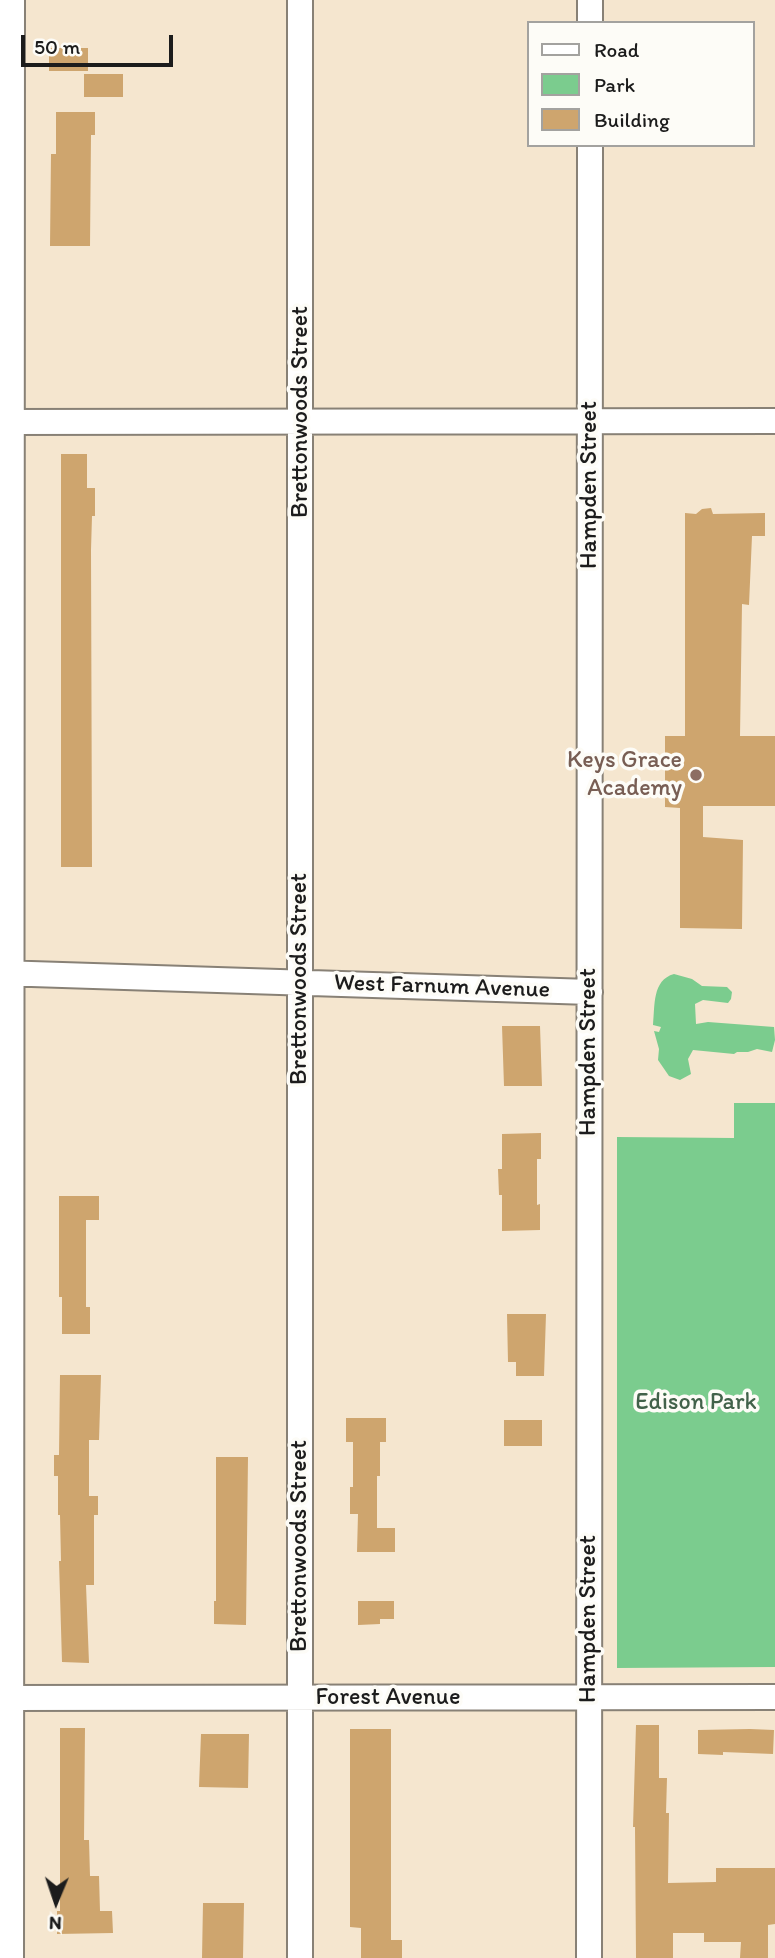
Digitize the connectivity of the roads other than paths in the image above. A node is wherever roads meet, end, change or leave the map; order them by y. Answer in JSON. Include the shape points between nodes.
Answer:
{"nodes":[{"id":1,"x":12,"y":0,"type":"edge"},
{"id":2,"x":300,"y":0,"type":"edge"},
{"id":3,"x":590,"y":0,"type":"edge"},
{"id":4,"x":590,"y":21,"type":"edge"},
{"id":5,"x":590,"y":147,"type":"edge"},
{"id":6,"x":589,"y":421,"type":"junction"},
{"id":7,"x":775,"y":421,"type":"edge"},
{"id":8,"x":6,"y":422,"type":"edge"},
{"id":9,"x":301,"y":422,"type":"junction"},
{"id":10,"x":6,"y":973,"type":"edge"},
{"id":11,"x":300,"y":982,"type":"junction"},
{"id":12,"x":590,"y":992,"type":"junction"},
{"id":13,"x":775,"y":1697,"type":"edge"},
{"id":14,"x":6,"y":1698,"type":"edge"},
{"id":15,"x":301,"y":1698,"type":"junction"},
{"id":16,"x":589,"y":1698,"type":"junction"},
{"id":17,"x":11,"y":1958,"type":"edge"},
{"id":18,"x":300,"y":1958,"type":"edge"},
{"id":19,"x":589,"y":1958,"type":"edge"}],
"edges":[{"from":1,"to":8,"type":"street"},
{"from":2,"to":9,"type":"street","name":"Brettonwoods Street"},
{"from":3,"to":4,"type":"street"},
{"from":5,"to":6,"type":"street","name":"Hampden Street"},
{"from":6,"to":7,"type":"street"},
{"from":6,"to":9,"type":"street"},
{"from":6,"to":12,"type":"street","name":"Hampden Street"},
{"from":8,"to":9,"type":"street"},
{"from":8,"to":10,"type":"street"},
{"from":9,"to":11,"type":"street","name":"Brettonwoods Street"},
{"from":10,"to":11,"type":"street","name":"West Farnum Avenue"},
{"from":10,"to":14,"type":"street"},
{"from":11,"to":12,"type":"street","name":"West Farnum Avenue"},
{"from":11,"to":15,"type":"street","name":"Brettonwoods Street"},
{"from":12,"to":16,"type":"street","name":"Hampden Street"},
{"from":13,"to":16,"type":"street","name":"Forest Avenue"},
{"from":14,"to":15,"type":"street","name":"Forest Avenue"},
{"from":14,"to":17,"type":"street"},
{"from":15,"to":16,"type":"street","name":"Forest Avenue"},
{"from":15,"to":18,"type":"street","name":"Brettonwoods Street"},
{"from":16,"to":19,"type":"street","name":"Hampden Street"}]}
